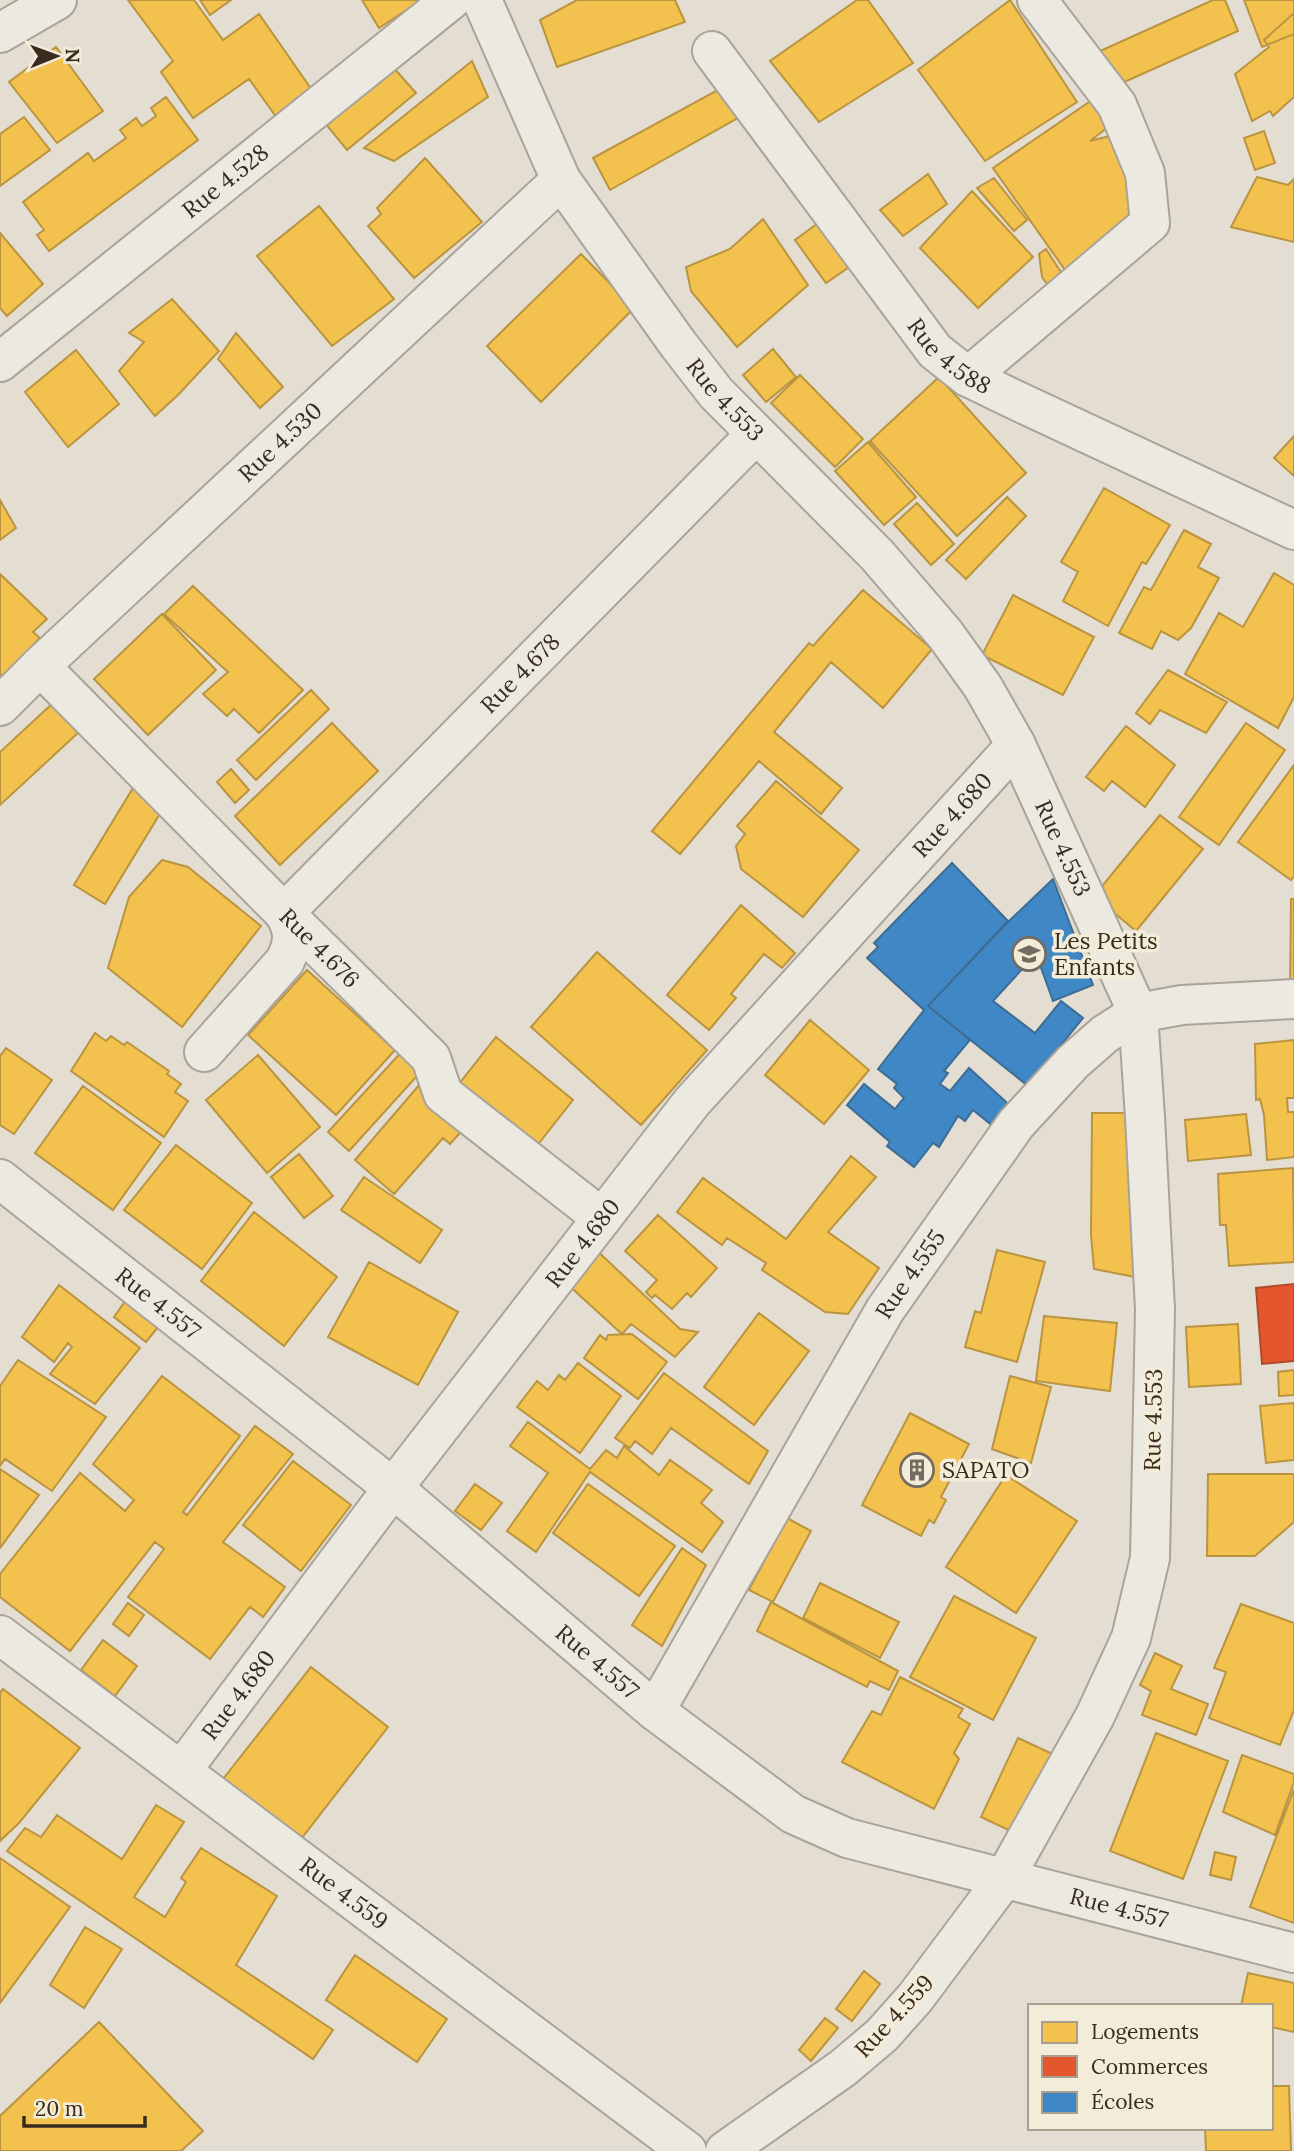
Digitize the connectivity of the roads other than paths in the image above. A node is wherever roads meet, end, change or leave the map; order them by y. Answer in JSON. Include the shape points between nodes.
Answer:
{"nodes":[{"id":1,"x":57,"y":0,"type":"edge"},
{"id":2,"x":451,"y":0,"type":"edge"},
{"id":3,"x":482,"y":0,"type":"edge"},
{"id":4,"x":1037,"y":0,"type":"edge"},
{"id":5,"x":0,"y":33,"type":"edge"},
{"id":6,"x":712,"y":51,"type":"dead end"},
{"id":7,"x":561,"y":180,"type":"junction"},
{"id":8,"x":0,"y":362,"type":"edge"},
{"id":9,"x":968,"y":377,"type":"junction"},
{"id":10,"x":756,"y":434,"type":"junction"},
{"id":11,"x":1294,"y":530,"type":"edge"},
{"id":12,"x":40,"y":666,"type":"junction"},
{"id":13,"x":0,"y":706,"type":"edge"},
{"id":14,"x":1016,"y":745,"type":"junction"},
{"id":15,"x":285,"y":913,"type":"junction"},
{"id":16,"x":1294,"y":999,"type":"edge"},
{"id":17,"x":1138,"y":1013,"type":"junction"},
{"id":18,"x":204,"y":1052,"type":"dead end"},
{"id":19,"x":0,"y":1179,"type":"edge"},
{"id":20,"x":602,"y":1218,"type":"junction"},
{"id":21,"x":393,"y":1488,"type":"junction"},
{"id":22,"x":0,"y":1635,"type":"edge"},
{"id":23,"x":655,"y":1710,"type":"junction"},
{"id":24,"x":182,"y":1770,"type":"junction"},
{"id":25,"x":1004,"y":1879,"type":"junction"},
{"id":26,"x":1294,"y":1953,"type":"edge"},
{"id":27,"x":687,"y":2151,"type":"edge"},
{"id":28,"x":725,"y":2151,"type":"edge"}],
"edges":[{"from":1,"to":5,"type":"street"},
{"from":2,"to":8,"type":"street","name":"Rue 4.528"},
{"from":3,"to":7,"type":"street","name":"Rue 4.553"},
{"from":4,"to":9,"type":"street","via":[[1117,105],[1145,173],[1150,223]]},
{"from":6,"to":9,"type":"street","name":"Rue 4.588","via":[[935,351]]},
{"from":7,"to":10,"type":"street","name":"Rue 4.553","via":[[678,344]]},
{"from":7,"to":12,"type":"street","name":"Rue 4.530"},
{"from":9,"to":11,"type":"street","name":"Rue 4.588"},
{"from":10,"to":14,"type":"street","name":"Rue 4.553","via":[[877,555],[946,634]]},
{"from":10,"to":15,"type":"street","name":"Rue 4.678"},
{"from":12,"to":13,"type":"street","name":"Rue 4.530"},
{"from":12,"to":15,"type":"street","name":"Rue 4.676"},
{"from":14,"to":17,"type":"street","name":"Rue 4.553"},
{"from":14,"to":20,"type":"street","name":"Rue 4.680","via":[[692,1102]]},
{"from":15,"to":18,"type":"street","via":[[293,926],[293,944],[285,961]]},
{"from":15,"to":20,"type":"street","name":"Rue 4.676","via":[[431,1058],[443,1094]]},
{"from":16,"to":17,"type":"street","name":"Rue 4.555","via":[[1182,1005]]},
{"from":17,"to":23,"type":"street","name":"Rue 4.555","via":[[1073,1062],[1016,1124],[885,1310]]},
{"from":17,"to":25,"type":"street","name":"Rue 4.553","via":[[1155,1309],[1150,1558],[1131,1638],[1095,1716]]},
{"from":19,"to":21,"type":"street","name":"Rue 4.557"},
{"from":20,"to":21,"type":"street","name":"Rue 4.680"},
{"from":21,"to":23,"type":"street","name":"Rue 4.557"},
{"from":21,"to":24,"type":"street","name":"Rue 4.680"},
{"from":22,"to":24,"type":"street","name":"Rue 4.559"},
{"from":23,"to":25,"type":"street","name":"Rue 4.557","via":[[793,1814],[847,1838]]},
{"from":24,"to":27,"type":"street","name":"Rue 4.559"},
{"from":25,"to":26,"type":"street","name":"Rue 4.557"},
{"from":25,"to":28,"type":"street","name":"Rue 4.559","via":[[882,2035],[844,2068]]}]}
